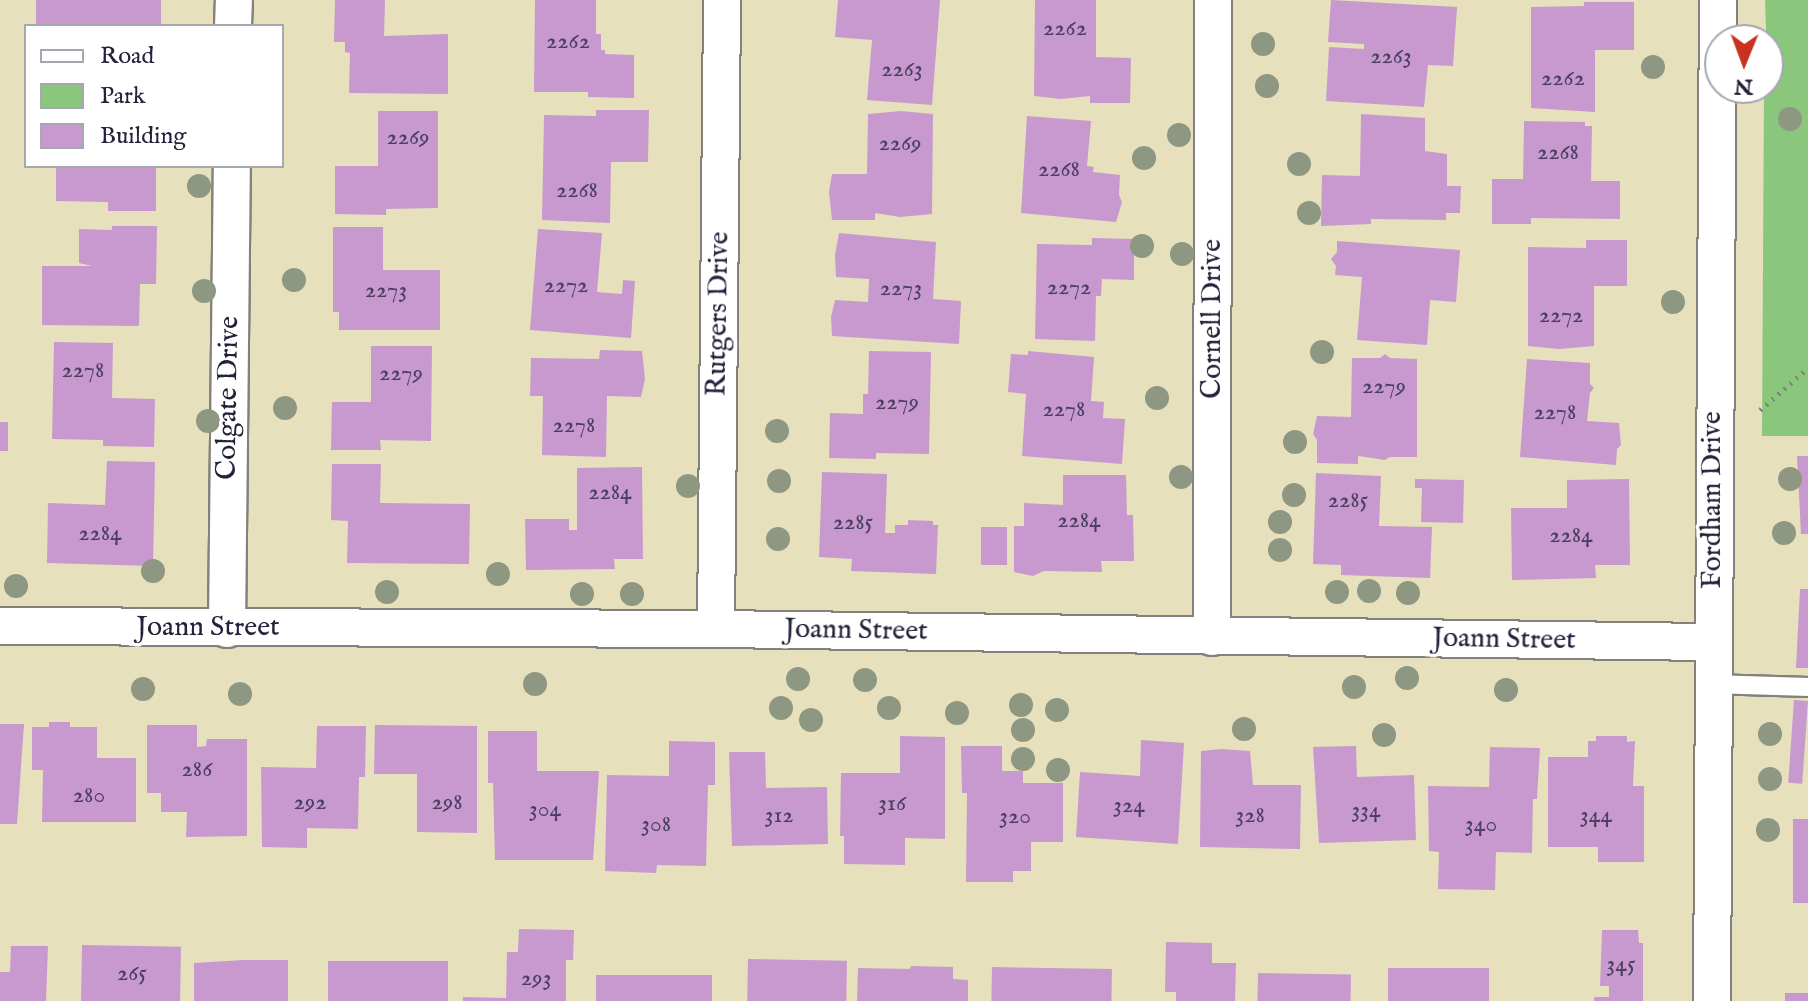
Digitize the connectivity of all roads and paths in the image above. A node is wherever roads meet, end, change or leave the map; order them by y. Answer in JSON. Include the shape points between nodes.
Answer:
{"nodes":[{"id":1,"x":234,"y":0,"type":"edge"},
{"id":2,"x":722,"y":0,"type":"edge"},
{"id":3,"x":1213,"y":0,"type":"edge"},
{"id":4,"x":1718,"y":0,"type":"edge"},
{"id":5,"x":233,"y":24,"type":"edge"},
{"id":6,"x":232,"y":168,"type":"edge"},
{"id":7,"x":1808,"y":368,"type":"edge"},
{"id":8,"x":1760,"y":410,"type":"dead end"},
{"id":9,"x":0,"y":626,"type":"edge"},
{"id":10,"x":227,"y":629,"type":"junction"},
{"id":11,"x":716,"y":629,"type":"junction"},
{"id":12,"x":1212,"y":637,"type":"junction"},
{"id":13,"x":1712,"y":642,"type":"junction"},
{"id":14,"x":1711,"y":684,"type":"junction"},
{"id":15,"x":1808,"y":687,"type":"edge"},
{"id":16,"x":1712,"y":1001,"type":"edge"}],
"edges":[{"from":1,"to":5,"type":"street"},
{"from":2,"to":11,"type":"street","name":"Rutgers Drive"},
{"from":3,"to":12,"type":"street","name":"Cornell Drive"},
{"from":4,"to":13,"type":"street","name":"Fordham Drive"},
{"from":6,"to":10,"type":"street","name":"Colgate Drive"},
{"from":7,"to":8,"type":"path"},
{"from":9,"to":10,"type":"street","name":"Joann Street"},
{"from":10,"to":11,"type":"street","name":"Joann Street"},
{"from":11,"to":12,"type":"street","name":"Joann Street"},
{"from":12,"to":13,"type":"street","name":"Joann Street"},
{"from":13,"to":14,"type":"street","name":"Fordham Drive"},
{"from":14,"to":15,"type":"lane"},
{"from":14,"to":16,"type":"street","name":"Fordham Drive"}]}
